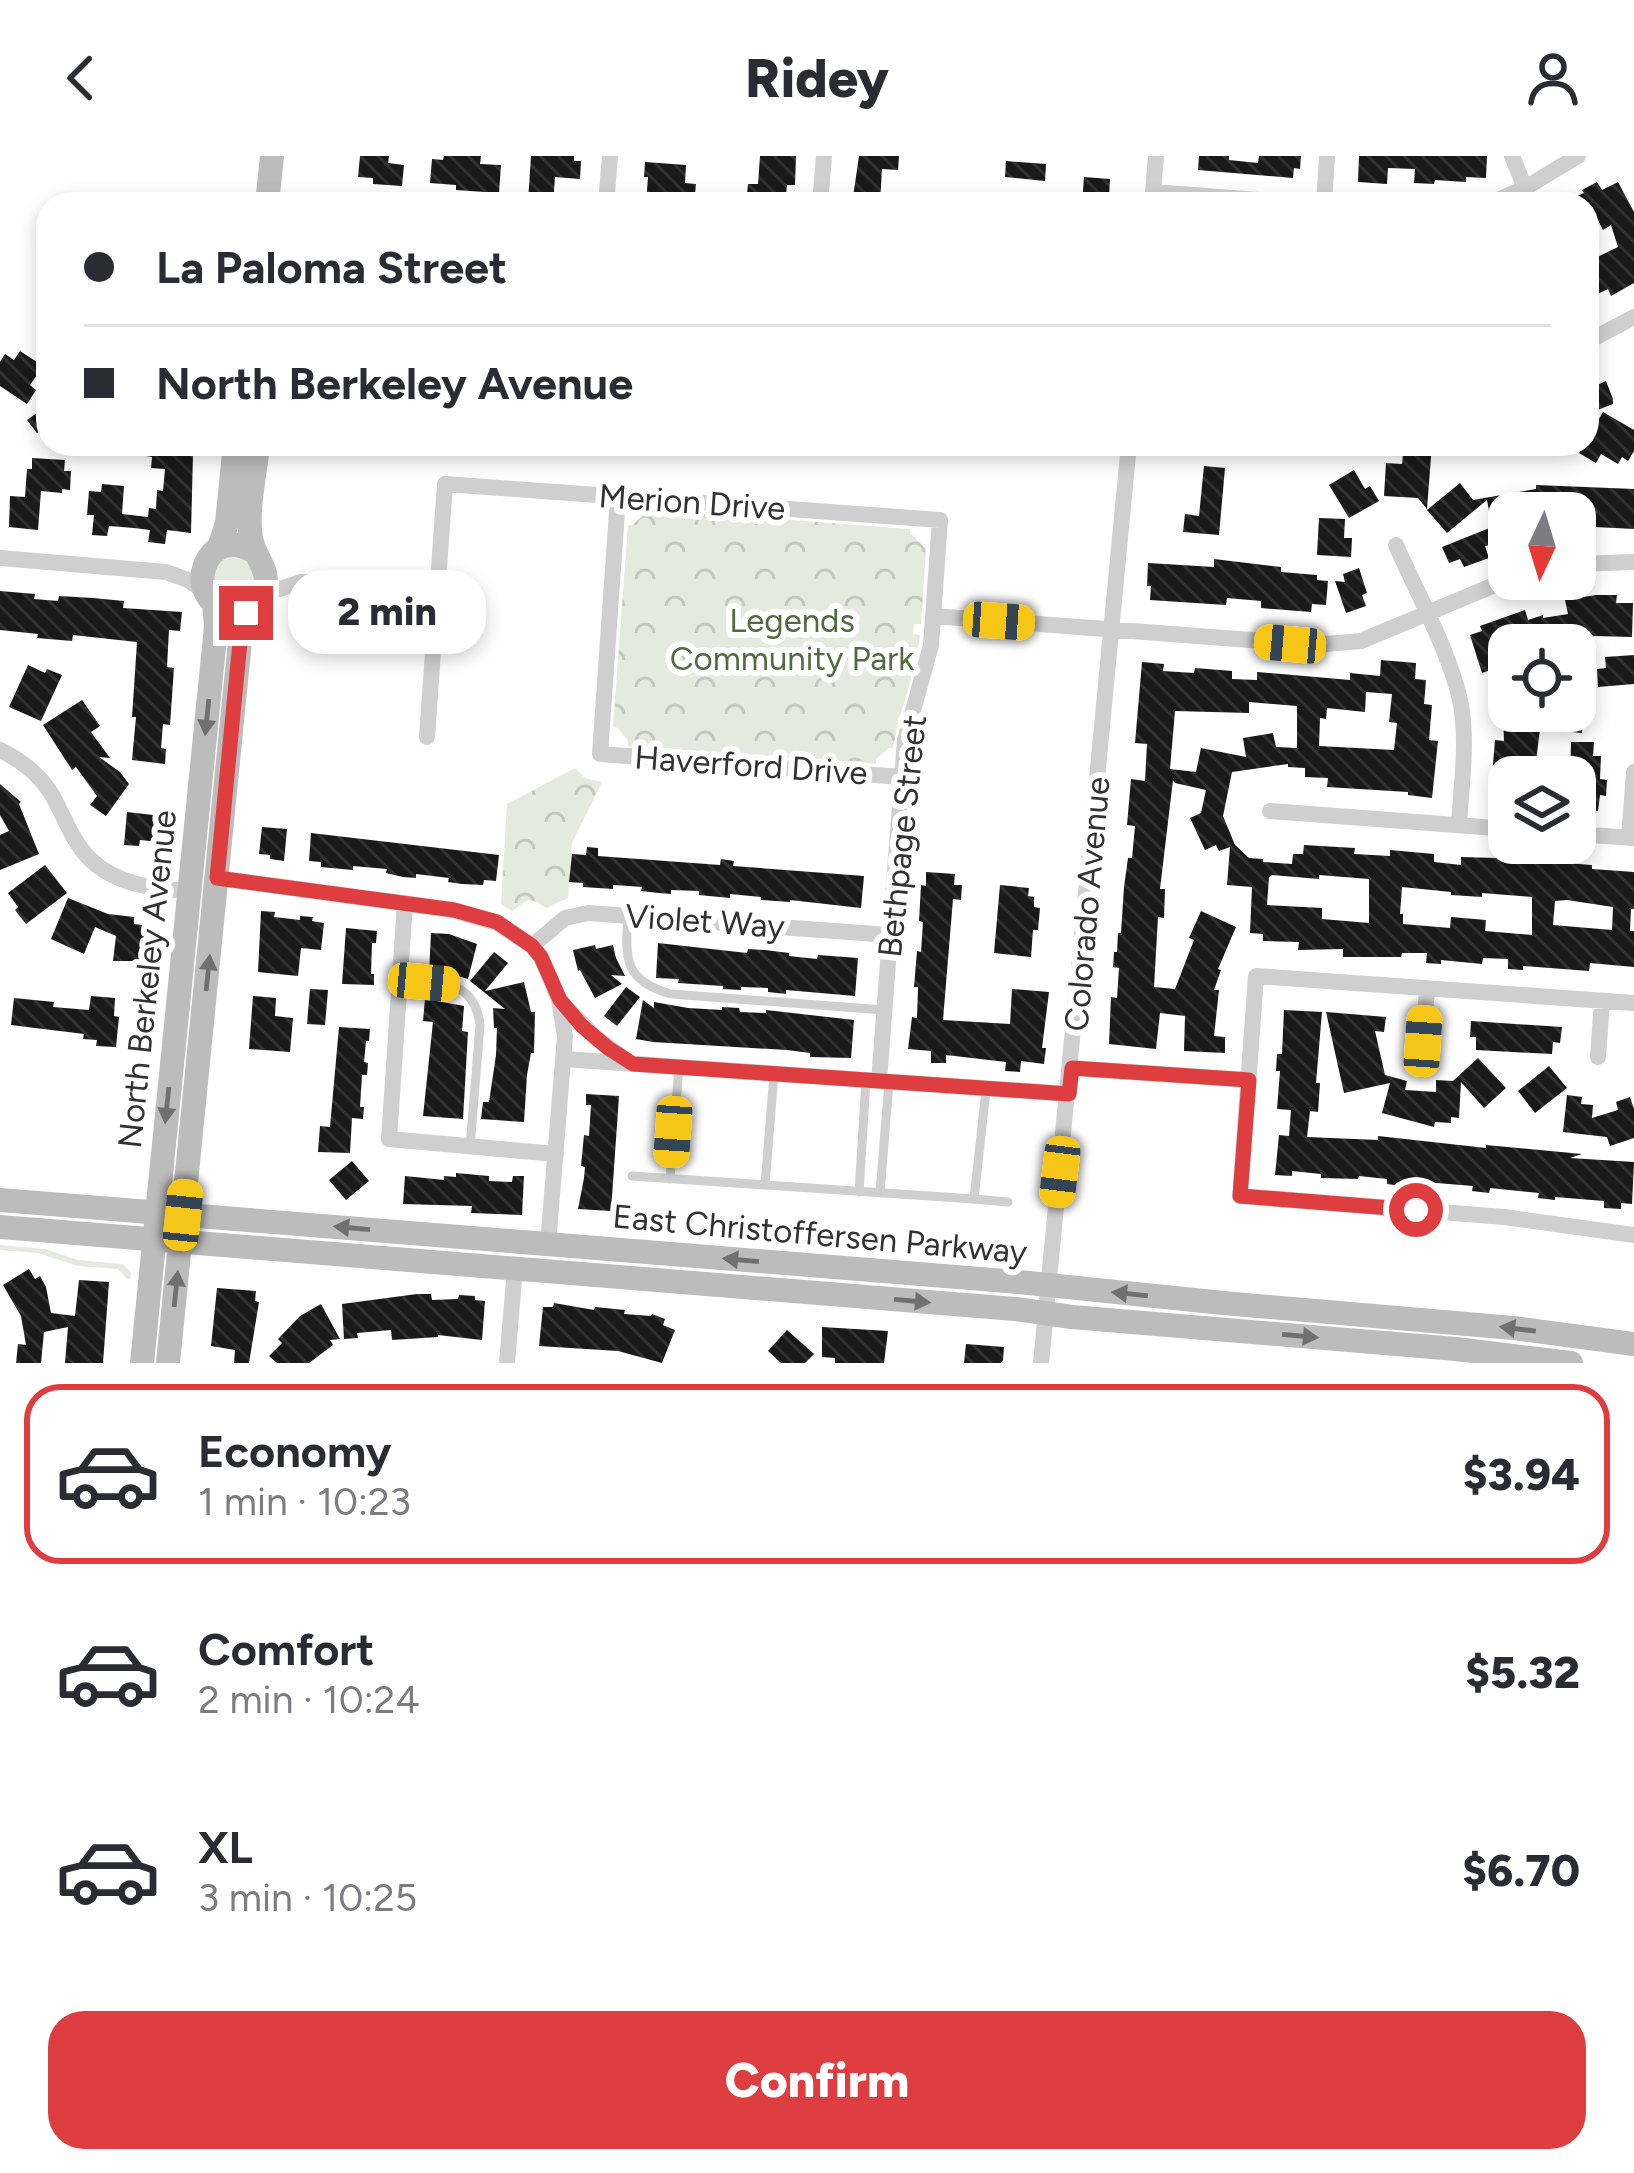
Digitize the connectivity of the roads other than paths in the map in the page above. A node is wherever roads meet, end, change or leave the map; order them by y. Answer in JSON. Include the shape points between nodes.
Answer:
{"nodes":[{"id":1,"x":272,"y":156,"type":"edge"},
{"id":2,"x":610,"y":156,"type":"edge"},
{"id":3,"x":824,"y":156,"type":"edge"},
{"id":4,"x":1156,"y":156,"type":"edge"},
{"id":5,"x":1327,"y":156,"type":"edge"},
{"id":6,"x":1512,"y":156,"type":"edge"},
{"id":7,"x":1578,"y":156,"type":"edge"},
{"id":8,"x":1526,"y":188,"type":"junction"},
{"id":9,"x":268,"y":192,"type":"edge"},
{"id":10,"x":607,"y":192,"type":"edge"},
{"id":11,"x":821,"y":192,"type":"edge"},
{"id":12,"x":1153,"y":192,"type":"edge"},
{"id":13,"x":1325,"y":192,"type":"edge"},
{"id":14,"x":1516,"y":192,"type":"edge"},
{"id":15,"x":1634,"y":317,"type":"edge"},
{"id":16,"x":1599,"y":336,"type":"edge"},
{"id":17,"x":235,"y":456,"type":"edge"},
{"id":18,"x":257,"y":456,"type":"edge"},
{"id":19,"x":1129,"y":456,"type":"edge"},
{"id":20,"x":618,"y":496,"type":"junction"},
{"id":21,"x":940,"y":520,"type":"joint"},
{"id":22,"x":1396,"y":545,"type":"dead end"},
{"id":23,"x":215,"y":552,"type":"junction"},
{"id":24,"x":259,"y":557,"type":"junction"},
{"id":25,"x":0,"y":558,"type":"edge"},
{"id":26,"x":1634,"y":562,"type":"edge"},
{"id":27,"x":1596,"y":563,"type":"edge"},
{"id":28,"x":166,"y":572,"type":"junction"},
{"id":29,"x":301,"y":582,"type":"junction"},
{"id":30,"x":1488,"y":588,"type":"edge"},
{"id":31,"x":437,"y":591,"type":"junction"},
{"id":32,"x":210,"y":597,"type":"junction"},
{"id":33,"x":255,"y":600,"type":"junction"},
{"id":34,"x":1427,"y":614,"type":"junction"},
{"id":35,"x":934,"y":616,"type":"junction"},
{"id":36,"x":1113,"y":629,"type":"junction"},
{"id":37,"x":427,"y":737,"type":"dead end"},
{"id":38,"x":0,"y":749,"type":"edge"},
{"id":39,"x":1634,"y":772,"type":"edge"},
{"id":40,"x":902,"y":777,"type":"junction"},
{"id":41,"x":1270,"y":811,"type":"dead end"},
{"id":42,"x":1459,"y":825,"type":"junction"},
{"id":43,"x":1488,"y":827,"type":"edge"},
{"id":44,"x":1596,"y":835,"type":"edge"},
{"id":45,"x":1632,"y":838,"type":"edge"},
{"id":46,"x":217,"y":878,"type":"junction"},
{"id":47,"x":189,"y":892,"type":"junction"},
{"id":48,"x":405,"y":903,"type":"junction"},
{"id":49,"x":628,"y":916,"type":"junction"},
{"id":50,"x":890,"y":935,"type":"junction"},
{"id":51,"x":532,"y":946,"type":"junction"},
{"id":52,"x":399,"y":981,"type":"junction"},
{"id":53,"x":1427,"y":988,"type":"junction"},
{"id":54,"x":560,"y":1000,"type":"junction"},
{"id":55,"x":1602,"y":1001,"type":"junction"},
{"id":56,"x":1634,"y":1003,"type":"edge"},
{"id":57,"x":884,"y":1010,"type":"junction"},
{"id":58,"x":1423,"y":1041,"type":"dead end"},
{"id":59,"x":1598,"y":1057,"type":"dead end"},
{"id":60,"x":564,"y":1060,"type":"junction"},
{"id":61,"x":633,"y":1064,"type":"junction"},
{"id":62,"x":679,"y":1067,"type":"junction"},
{"id":63,"x":1072,"y":1068,"type":"junction"},
{"id":64,"x":774,"y":1074,"type":"junction"},
{"id":65,"x":1249,"y":1080,"type":"junction"},
{"id":66,"x":878,"y":1081,"type":"junction"},
{"id":67,"x":986,"y":1090,"type":"junction"},
{"id":68,"x":1069,"y":1094,"type":"junction"},
{"id":69,"x":470,"y":1148,"type":"junction"},
{"id":70,"x":556,"y":1154,"type":"junction"},
{"id":71,"x":632,"y":1176,"type":"dead end"},
{"id":72,"x":670,"y":1179,"type":"junction"},
{"id":73,"x":765,"y":1185,"type":"junction"},
{"id":74,"x":859,"y":1192,"type":"junction"},
{"id":75,"x":880,"y":1193,"type":"junction"},
{"id":76,"x":974,"y":1199,"type":"junction"},
{"id":77,"x":0,"y":1200,"type":"edge"},
{"id":78,"x":1008,"y":1202,"type":"dead end"},
{"id":79,"x":156,"y":1213,"type":"junction"},
{"id":80,"x":183,"y":1215,"type":"junction"},
{"id":81,"x":0,"y":1227,"type":"edge"},
{"id":82,"x":1634,"y":1235,"type":"edge"},
{"id":83,"x":154,"y":1239,"type":"junction"},
{"id":84,"x":181,"y":1241,"type":"junction"},
{"id":85,"x":548,"y":1244,"type":"junction"},
{"id":86,"x":615,"y":1250,"type":"junction"},
{"id":87,"x":515,"y":1268,"type":"junction"},
{"id":88,"x":1047,"y":1286,"type":"junction"},
{"id":89,"x":1045,"y":1313,"type":"junction"},
{"id":90,"x":1634,"y":1345,"type":"edge"},
{"id":91,"x":142,"y":1363,"type":"edge"},
{"id":92,"x":168,"y":1363,"type":"edge"},
{"id":93,"x":507,"y":1363,"type":"edge"},
{"id":94,"x":1041,"y":1363,"type":"edge"},
{"id":95,"x":1571,"y":1363,"type":"edge"}],
"edges":[{"from":1,"to":9,"type":"street"},
{"from":2,"to":10,"type":"street"},
{"from":3,"to":11,"type":"street"},
{"from":4,"to":12,"type":"street"},
{"from":5,"to":13,"type":"street"},
{"from":6,"to":8,"type":"street"},
{"from":7,"to":8,"type":"street"},
{"from":8,"to":14,"type":"street"},
{"from":15,"to":16,"type":"street"},
{"from":17,"to":23,"type":"street","via":[[226,529]]},
{"from":18,"to":24,"type":"street","via":[[250,530]]},
{"from":19,"to":36,"type":"street","name":"Colorado Avenue"},
{"from":20,"to":21,"type":"street","name":"Merion Drive"},
{"from":20,"to":31,"type":"street","name":"Merion Drive","via":[[445,484]]},
{"from":20,"to":40,"type":"street","name":"Haverford Drive","via":[[600,754]]},
{"from":21,"to":35,"type":"street","name":"Bethpage Street"},
{"from":22,"to":34,"type":"street"},
{"from":23,"to":24,"type":"street","via":[[238,545]]},
{"from":23,"to":28,"type":"street"},
{"from":23,"to":32,"type":"street","via":[[202,573]]},
{"from":24,"to":29,"type":"street"},
{"from":24,"to":33,"type":"street","via":[[266,579]]},
{"from":25,"to":28,"type":"street"},
{"from":26,"to":27,"type":"street"},
{"from":28,"to":32,"type":"street"},
{"from":29,"to":31,"type":"street"},
{"from":29,"to":33,"type":"street"},
{"from":30,"to":34,"type":"street"},
{"from":31,"to":37,"type":"street"},
{"from":32,"to":33,"type":"street","via":[[228,608]]},
{"from":32,"to":47,"type":"street","name":"North Berkeley Avenue","one_way":true,"via":[[217,622]]},
{"from":33,"to":46,"type":"street","name":"North Berkeley Avenue","via":[[241,632]]},
{"from":34,"to":36,"type":"street","via":[[1360,641],[1314,645]]},
{"from":34,"to":42,"type":"street","via":[[1462,708]]},
{"from":35,"to":36,"type":"street"},
{"from":35,"to":40,"type":"street","name":"Bethpage Street"},
{"from":36,"to":63,"type":"street","name":"Colorado Avenue"},
{"from":38,"to":47,"type":"street","via":[[37,775],[100,868],[142,886]]},
{"from":39,"to":45,"type":"street"},
{"from":40,"to":50,"type":"street","name":"Bethpage Street"},
{"from":41,"to":42,"type":"street"},
{"from":42,"to":43,"type":"street"},
{"from":44,"to":45,"type":"street"},
{"from":46,"to":48,"type":"street"},
{"from":80,"to":46,"type":"street","name":"North Berkeley Avenue","one_way":true},
{"from":47,"to":79,"type":"street","name":"North Berkeley Avenue","one_way":true},
{"from":48,"to":51,"type":"street","via":[[497,922]]},
{"from":48,"to":52,"type":"street"},
{"from":49,"to":50,"type":"street","name":"Violet Way"},
{"from":49,"to":51,"type":"street","name":"Violet Way","via":[[575,914]]},
{"from":49,"to":57,"type":"lane","via":[[631,968],[654,989]]},
{"from":50,"to":57,"type":"street","name":"Bethpage Street"},
{"from":51,"to":54,"type":"street"},
{"from":52,"to":69,"type":"lane","via":[[461,989],[478,1010]]},
{"from":52,"to":69,"type":"street","via":[[389,1139]]},
{"from":53,"to":55,"type":"street"},
{"from":53,"to":58,"type":"street"},
{"from":53,"to":65,"type":"street","via":[[1256,976]]},
{"from":54,"to":60,"type":"street"},
{"from":54,"to":61,"type":"street"},
{"from":55,"to":56,"type":"street"},
{"from":55,"to":59,"type":"street"},
{"from":57,"to":66,"type":"street","name":"Bethpage Street"},
{"from":60,"to":61,"type":"street"},
{"from":60,"to":70,"type":"street"},
{"from":61,"to":62,"type":"street"},
{"from":62,"to":64,"type":"street"},
{"from":62,"to":72,"type":"lane"},
{"from":63,"to":65,"type":"street"},
{"from":63,"to":68,"type":"street","name":"Colorado Avenue"},
{"from":64,"to":66,"type":"street"},
{"from":64,"to":73,"type":"lane"},
{"from":65,"to":82,"type":"street","via":[[1240,1196]]},
{"from":66,"to":67,"type":"street"},
{"from":66,"to":74,"type":"lane"},
{"from":66,"to":75,"type":"lane"},
{"from":67,"to":68,"type":"street"},
{"from":67,"to":76,"type":"lane"},
{"from":68,"to":88,"type":"street","name":"Colorado Avenue"},
{"from":69,"to":70,"type":"street"},
{"from":70,"to":85,"type":"street"},
{"from":71,"to":72,"type":"lane"},
{"from":72,"to":73,"type":"lane"},
{"from":73,"to":74,"type":"lane"},
{"from":74,"to":75,"type":"lane"},
{"from":75,"to":76,"type":"lane"},
{"from":76,"to":78,"type":"lane"},
{"from":77,"to":79,"type":"street","name":"East Christoffersen Parkway"},
{"from":79,"to":80,"type":"street","name":"East Christoffersen Parkway"},
{"from":79,"to":83,"type":"street","name":"North Berkeley Avenue"},
{"from":80,"to":84,"type":"street","name":"North Berkeley Avenue"},
{"from":85,"to":80,"type":"street","name":"East Christoffersen Parkway","one_way":true},
{"from":81,"to":83,"type":"street","name":"East Christoffersen Parkway"},
{"from":83,"to":84,"type":"street","name":"East Christoffersen Parkway"},
{"from":83,"to":91,"type":"street","name":"North Berkeley Avenue"},
{"from":84,"to":87,"type":"street","name":"East Christoffersen Parkway"},
{"from":92,"to":84,"type":"street","name":"North Berkeley Avenue","one_way":true},
{"from":85,"to":86,"type":"street","name":"East Christoffersen Parkway"},
{"from":86,"to":87,"type":"street","via":[[596,1261],[528,1256]]},
{"from":88,"to":86,"type":"street","name":"East Christoffersen Parkway","one_way":true},
{"from":87,"to":89,"type":"street","name":"East Christoffersen Parkway","one_way":true},
{"from":87,"to":93,"type":"street"},
{"from":88,"to":89,"type":"street","name":"Colorado Avenue"},
{"from":90,"to":88,"type":"street","name":"East Christoffersen Parkway","one_way":true},
{"from":89,"to":94,"type":"street","name":"Colorado Avenue"},
{"from":89,"to":95,"type":"street","name":"East Christoffersen Parkway","one_way":true}]}
